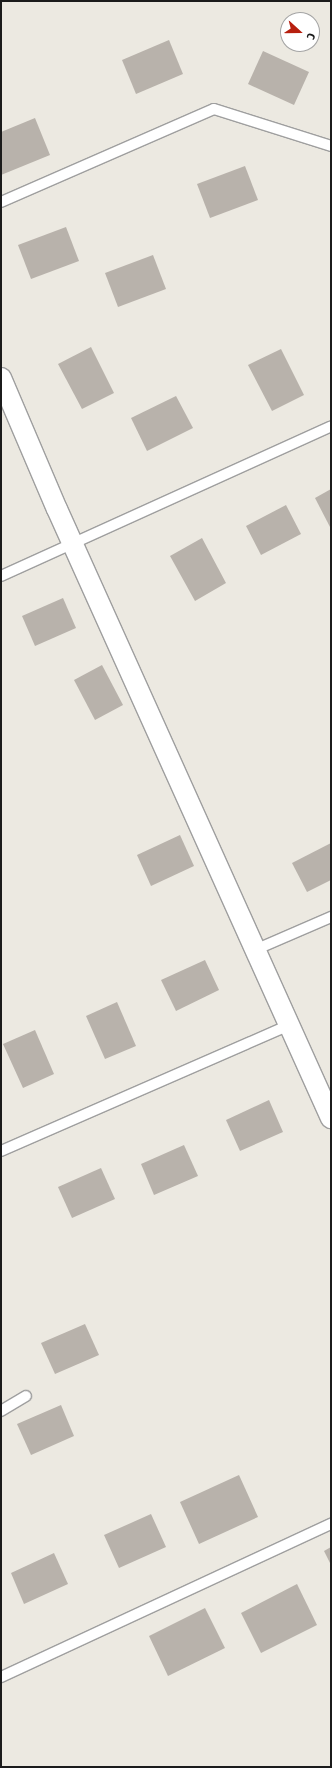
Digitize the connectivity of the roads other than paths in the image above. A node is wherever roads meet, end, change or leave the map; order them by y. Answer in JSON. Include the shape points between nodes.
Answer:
{"nodes":[{"id":1,"x":331,"y":146,"type":"edge"},
{"id":2,"x":1,"y":202,"type":"edge"},
{"id":3,"x":1,"y":378,"type":"edge"},
{"id":4,"x":331,"y":426,"type":"edge"},
{"id":5,"x":72,"y":542,"type":"junction"},
{"id":6,"x":1,"y":576,"type":"edge"},
{"id":7,"x":331,"y":917,"type":"edge"},
{"id":8,"x":257,"y":949,"type":"junction"},
{"id":9,"x":290,"y":1025,"type":"junction"},
{"id":10,"x":331,"y":1118,"type":"edge"},
{"id":11,"x":1,"y":1151,"type":"edge"},
{"id":12,"x":26,"y":1396,"type":"dead end"},
{"id":13,"x":1,"y":1411,"type":"edge"},
{"id":14,"x":331,"y":1524,"type":"edge"},
{"id":15,"x":1,"y":1676,"type":"edge"}],
"edges":[{"from":1,"to":2,"type":"lane","via":[[214,109]]},
{"from":3,"to":5,"type":"street"},
{"from":4,"to":5,"type":"lane"},
{"from":5,"to":6,"type":"lane"},
{"from":5,"to":8,"type":"street"},
{"from":7,"to":8,"type":"lane"},
{"from":8,"to":9,"type":"street"},
{"from":9,"to":10,"type":"street"},
{"from":9,"to":11,"type":"lane"},
{"from":12,"to":13,"type":"lane"},
{"from":14,"to":15,"type":"lane"}]}
